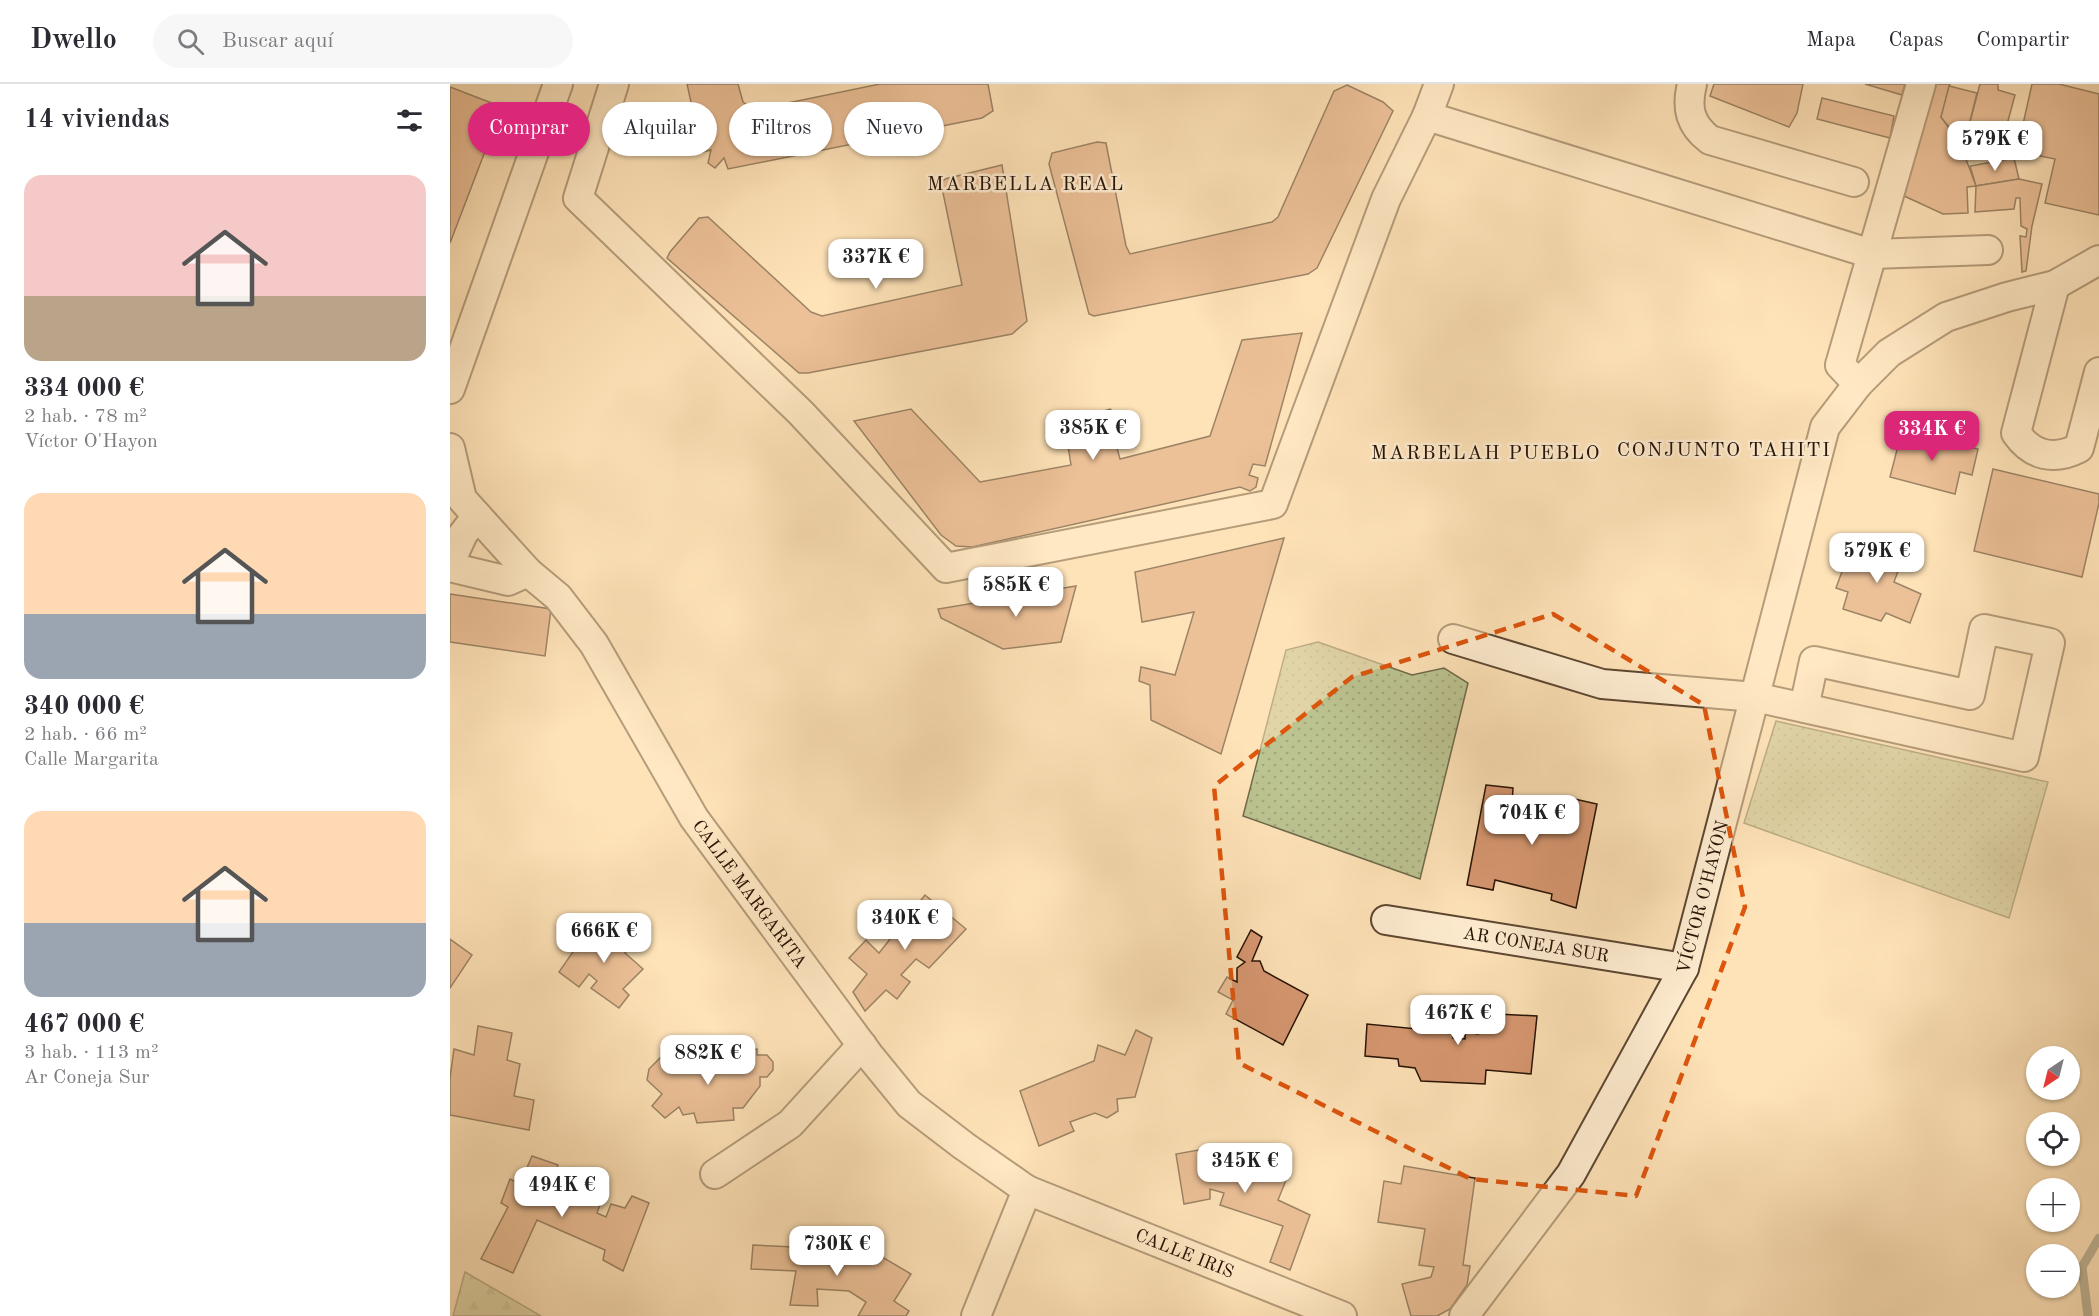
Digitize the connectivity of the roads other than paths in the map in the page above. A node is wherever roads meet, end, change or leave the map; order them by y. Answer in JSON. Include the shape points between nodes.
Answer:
{"nodes":[{"id":1,"x":558,"y":84,"type":"edge"},
{"id":2,"x":614,"y":84,"type":"edge"},
{"id":3,"x":1439,"y":84,"type":"edge"},
{"id":4,"x":1692,"y":84,"type":"edge"},
{"id":5,"x":1921,"y":84,"type":"edge"},
{"id":6,"x":1427,"y":116,"type":"junction"},
{"id":7,"x":1854,"y":182,"type":"dead end"},
{"id":8,"x":1988,"y":250,"type":"dead end"},
{"id":9,"x":1872,"y":254,"type":"junction"},
{"id":10,"x":2099,"y":260,"type":"edge"},
{"id":11,"x":2055,"y":285,"type":"junction"},
{"id":12,"x":2099,"y":372,"type":"edge"},
{"id":13,"x":451,"y":382,"type":"edge"},
{"id":14,"x":1858,"y":384,"type":"junction"},
{"id":15,"x":450,"y":448,"type":"edge"},
{"id":16,"x":477,"y":516,"type":"junction"},
{"id":17,"x":450,"y":562,"type":"edge"},
{"id":18,"x":450,"y":567,"type":"edge"},
{"id":19,"x":528,"y":573,"type":"junction"},
{"id":20,"x":1454,"y":639,"type":"dead end"},
{"id":21,"x":1755,"y":697,"type":"junction"},
{"id":22,"x":1804,"y":708,"type":"junction"},
{"id":23,"x":1386,"y":920,"type":"dead end"},
{"id":24,"x":1684,"y":968,"type":"junction"},
{"id":25,"x":862,"y":1045,"type":"junction"},
{"id":26,"x":715,"y":1174,"type":"dead end"},
{"id":27,"x":1027,"y":1190,"type":"junction"},
{"id":28,"x":976,"y":1316,"type":"edge"},
{"id":29,"x":1342,"y":1316,"type":"edge"},
{"id":30,"x":1464,"y":1316,"type":"edge"}],
"edges":[{"from":1,"to":13,"type":"street"},
{"from":2,"to":6,"type":"street","via":[[578,198],[801,413],[946,567],[1273,504],[1386,199]]},
{"from":3,"to":6,"type":"street"},
{"from":4,"to":7,"type":"street","via":[[1689,110],[1693,122],[1710,140]]},
{"from":5,"to":9,"type":"street"},
{"from":6,"to":9,"type":"street"},
{"from":8,"to":9,"type":"street"},
{"from":9,"to":14,"type":"street","via":[[1840,365]]},
{"from":10,"to":11,"type":"street"},
{"from":11,"to":12,"type":"street","via":[[2016,433],[2023,443],[2044,456],[2068,454],[2079,448]]},
{"from":11,"to":14,"type":"street","via":[[1946,317],[1889,353]]},
{"from":14,"to":21,"type":"street","name":"VÍCTOR O'HAYON","via":[[1825,427]]},
{"from":15,"to":16,"type":"street","name":"CALLE MARGARITA","via":[[462,499]]},
{"from":16,"to":17,"type":"street"},
{"from":16,"to":19,"type":"street","name":"CALLE MARGARITA"},
{"from":18,"to":19,"type":"street","via":[[508,581]]},
{"from":19,"to":25,"type":"street","name":"CALLE MARGARITA","via":[[558,597],[594,644],[694,818]]},
{"from":20,"to":21,"type":"street","via":[[1602,684]]},
{"from":21,"to":22,"type":"street"},
{"from":21,"to":24,"type":"street","name":"VÍCTOR O'HAYON"},
{"from":22,"to":22,"type":"street","via":[[2024,757],[2050,643],[1984,629],[1970,695],[1814,661]]},
{"from":23,"to":24,"type":"street","name":"AR CONEJA SUR"},
{"from":24,"to":30,"type":"street","name":"VÍCTOR O'HAYON","via":[[1571,1174]]},
{"from":25,"to":26,"type":"street","via":[[790,1124]]},
{"from":25,"to":27,"type":"street","name":"CALLE MARGARITA","via":[[909,1104]]},
{"from":27,"to":28,"type":"street"},
{"from":27,"to":29,"type":"street","name":"CALLE IRIS"}]}
